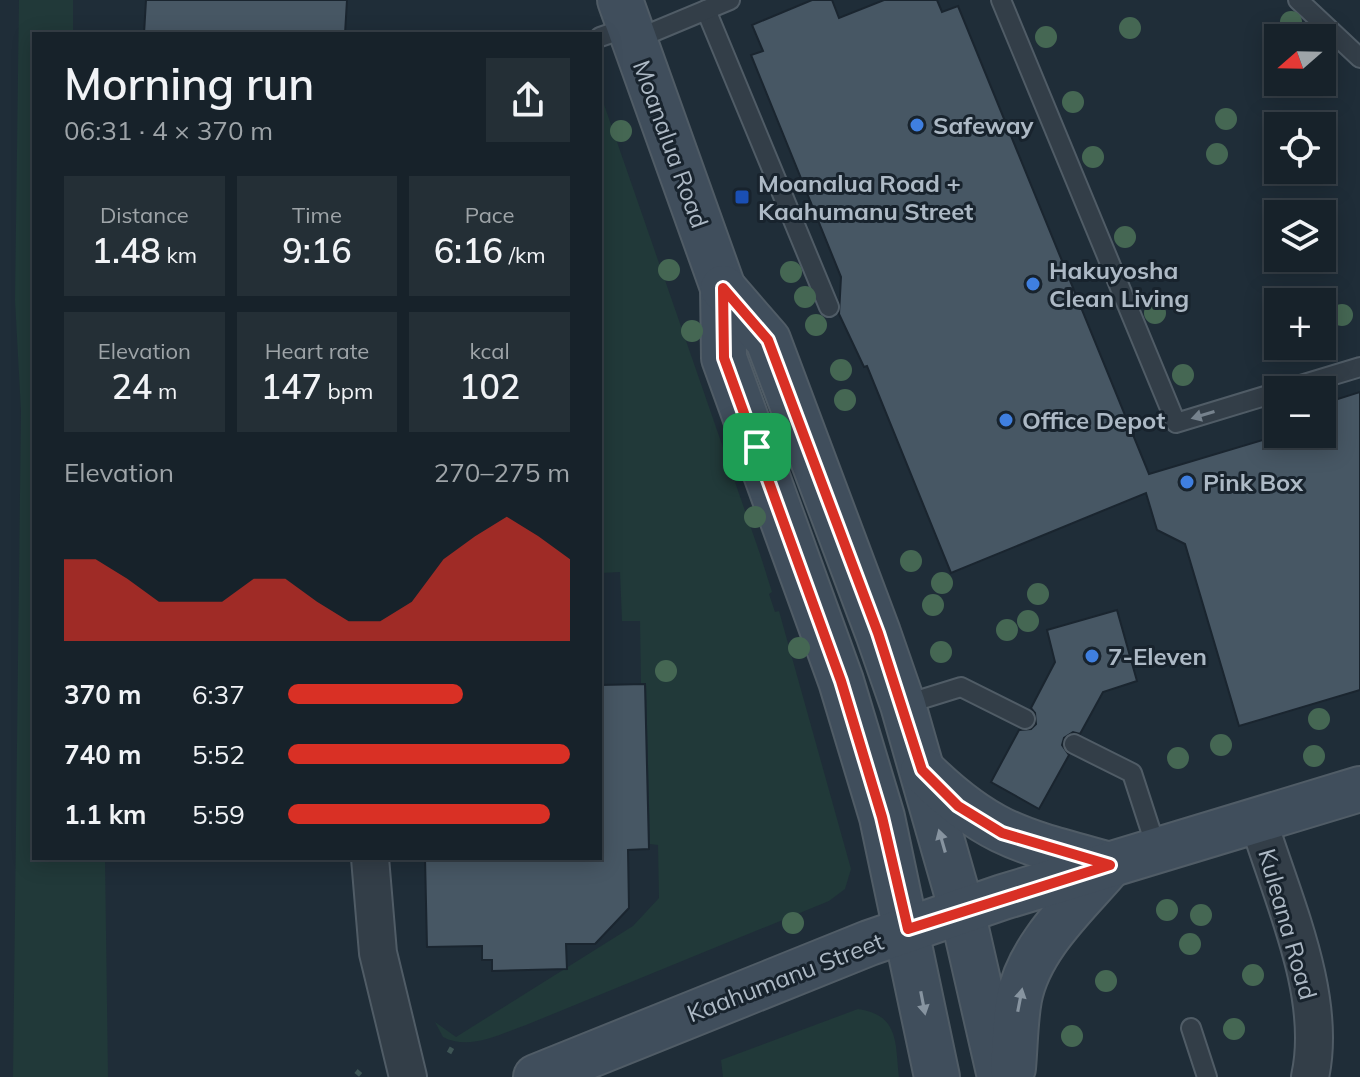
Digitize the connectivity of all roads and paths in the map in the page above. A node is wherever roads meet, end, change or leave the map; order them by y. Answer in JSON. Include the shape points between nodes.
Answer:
{"nodes":[{"id":1,"x":730,"y":0,"type":"edge"},
{"id":2,"x":1001,"y":0,"type":"edge"},
{"id":3,"x":1298,"y":0,"type":"edge"},
{"id":4,"x":706,"y":10,"type":"junction"},
{"id":5,"x":621,"y":26,"type":"edge"},
{"id":6,"x":1360,"y":58,"type":"edge"},
{"id":7,"x":723,"y":288,"type":"junction"},
{"id":8,"x":829,"y":307,"type":"dead end"},
{"id":9,"x":1360,"y":367,"type":"edge"},
{"id":10,"x":1330,"y":376,"type":"edge"},
{"id":11,"x":1264,"y":396,"type":"edge"},
{"id":12,"x":903,"y":705,"type":"junction"},
{"id":13,"x":1025,"y":719,"type":"dead end"},
{"id":14,"x":1074,"y":744,"type":"dead end"},
{"id":15,"x":922,"y":770,"type":"junction"},
{"id":16,"x":1360,"y":789,"type":"edge"},
{"id":17,"x":1258,"y":820,"type":"junction"},
{"id":18,"x":1157,"y":850,"type":"junction"},
{"id":19,"x":370,"y":860,"type":"edge"},
{"id":20,"x":1110,"y":865,"type":"junction"},
{"id":21,"x":962,"y":911,"type":"junction"},
{"id":22,"x":908,"y":929,"type":"junction"},
{"id":23,"x":1191,"y":1028,"type":"dead end"},
{"id":24,"x":453,"y":1046,"type":"dead end"},
{"id":25,"x":449,"y":1053,"type":"dead end"},
{"id":26,"x":408,"y":1077,"type":"edge"},
{"id":27,"x":536,"y":1077,"type":"edge"},
{"id":28,"x":937,"y":1077,"type":"edge"},
{"id":29,"x":1000,"y":1077,"type":"edge"},
{"id":30,"x":1012,"y":1077,"type":"edge"},
{"id":31,"x":1207,"y":1077,"type":"edge"},
{"id":32,"x":1310,"y":1077,"type":"edge"}],
"edges":[{"from":1,"to":4,"type":"lane"},
{"from":11,"to":2,"type":"lane","one_way":true,"via":[[1176,423]]},
{"from":3,"to":6,"type":"lane"},
{"from":4,"to":5,"type":"lane"},
{"from":4,"to":8,"type":"lane"},
{"from":5,"to":7,"type":"main road","name":"Moanalua Road"},
{"from":7,"to":12,"type":"main road","name":"Moanalua Road","via":[[768,340]]},
{"from":7,"to":22,"type":"main road","name":"Moanalua Road","via":[[724,358],[841,681],[882,817]]},
{"from":9,"to":10,"type":"lane"},
{"from":12,"to":13,"type":"lane","via":[[961,687]]},
{"from":12,"to":15,"type":"main road","name":"Moanalua Road"},
{"from":14,"to":18,"type":"lane","via":[[1132,773]]},
{"from":15,"to":20,"type":"main road","via":[[958,806],[1002,833]]},
{"from":21,"to":15,"type":"main road","name":"Moanalua Road","one_way":true},
{"from":16,"to":17,"type":"main road","name":"Kaahumanu Street"},
{"from":17,"to":18,"type":"main road","name":"Kaahumanu Street"},
{"from":17,"to":32,"type":"street","name":"Kuleana Road","via":[[1310,994],[1315,1037]]},
{"from":18,"to":20,"type":"main road","name":"Kaahumanu Street"},
{"from":19,"to":26,"type":"street","via":[[378,953]]},
{"from":20,"to":21,"type":"main road","name":"Kaahumanu Street"},
{"from":30,"to":20,"type":"main road","one_way":true,"via":[[1019,998],[1027,973],[1047,940]]},
{"from":21,"to":22,"type":"main road","name":"Kaahumanu Street"},
{"from":21,"to":29,"type":"main road","name":"Moanalua Road"},
{"from":22,"to":27,"type":"main road","name":"Kaahumanu Street"},
{"from":22,"to":28,"type":"main road","name":"Moanalua Road","one_way":true},
{"from":23,"to":31,"type":"lane"},
{"from":24,"to":25,"type":"path"}]}
